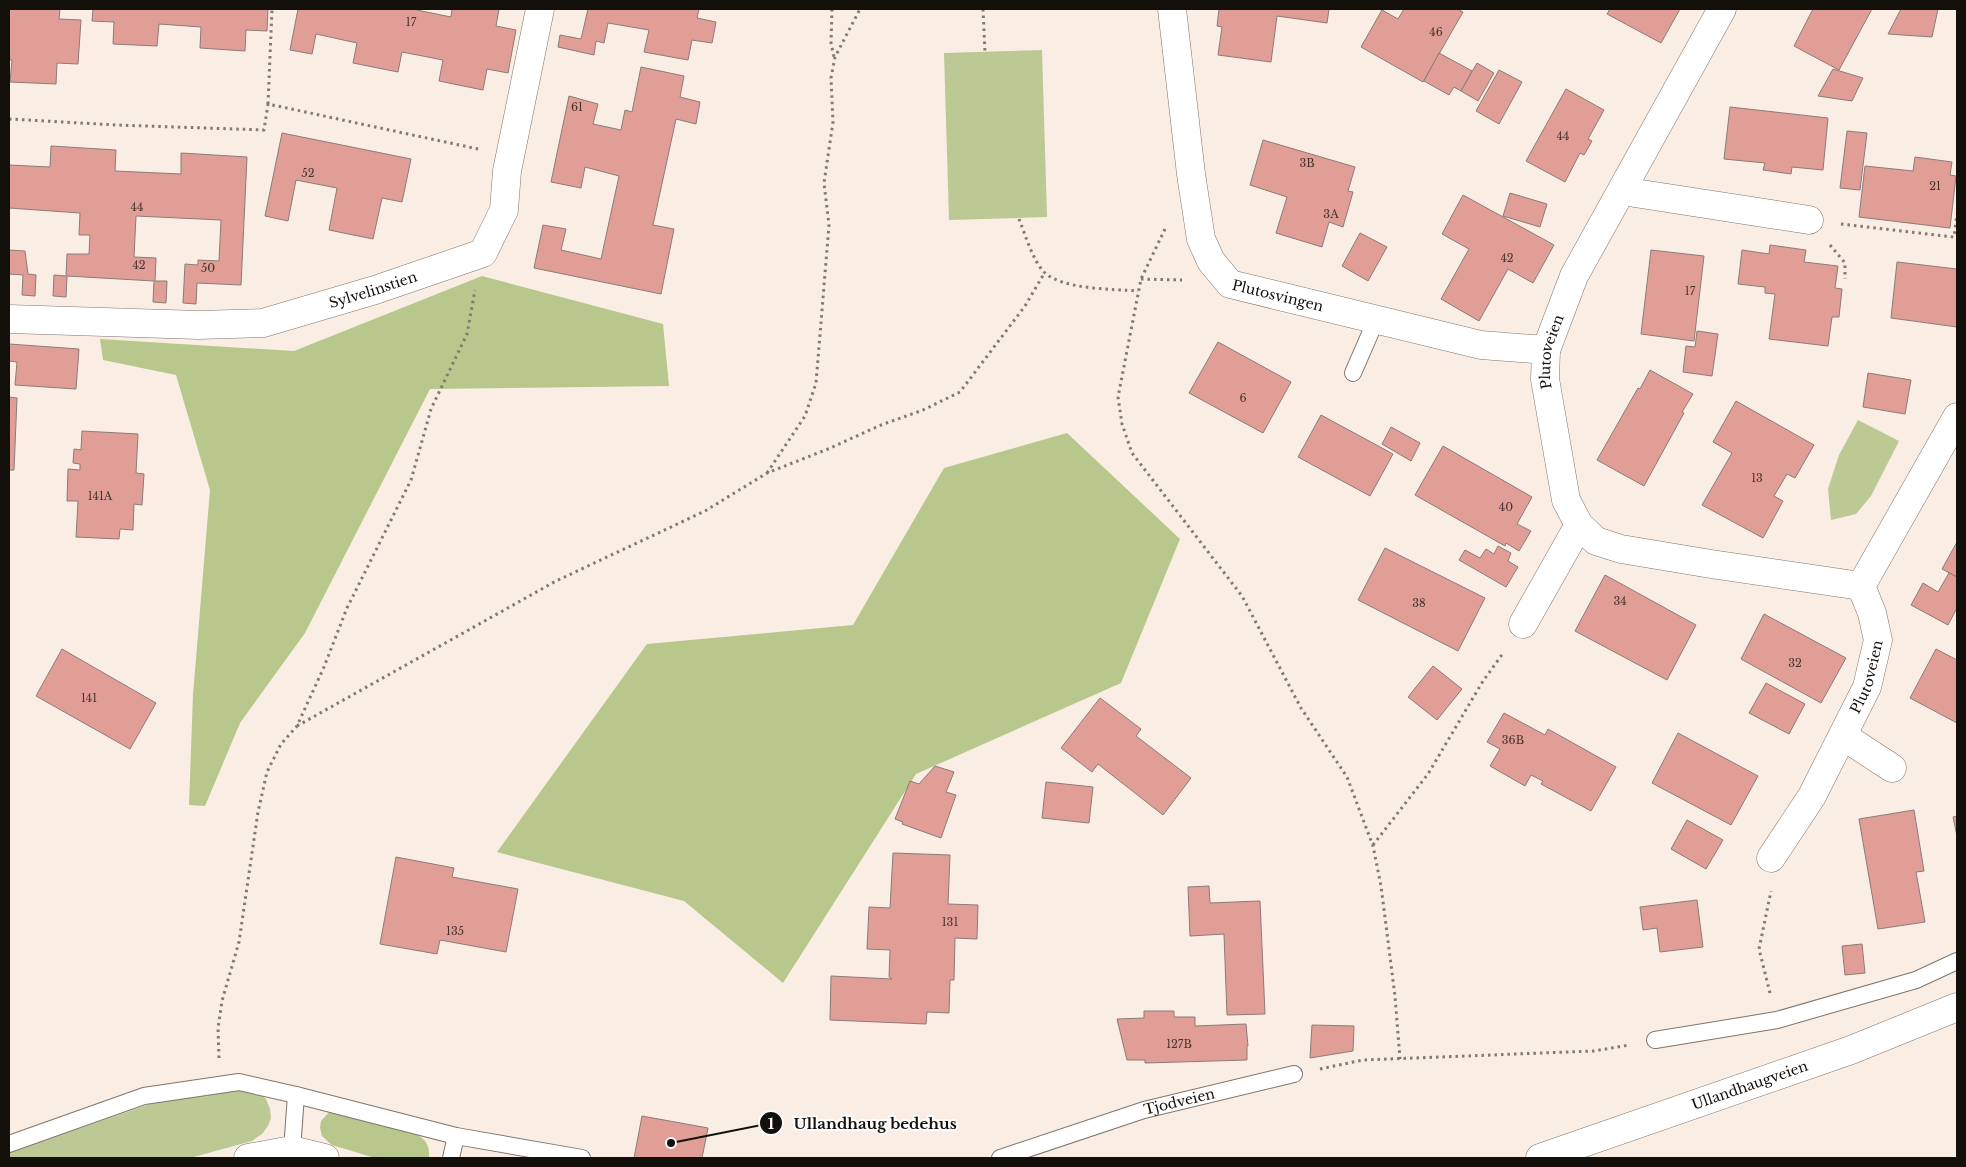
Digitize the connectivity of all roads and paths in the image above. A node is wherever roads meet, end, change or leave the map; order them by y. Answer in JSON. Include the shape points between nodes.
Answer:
{"nodes":[{"id":1,"x":272,"y":9,"type":"edge"},
{"id":2,"x":540,"y":9,"type":"edge"},
{"id":3,"x":832,"y":9,"type":"edge"},
{"id":4,"x":860,"y":9,"type":"edge"},
{"id":5,"x":983,"y":9,"type":"edge"},
{"id":6,"x":1172,"y":9,"type":"edge"},
{"id":7,"x":1722,"y":9,"type":"edge"},
{"id":8,"x":985,"y":52,"type":"dead end"},
{"id":9,"x":835,"y":57,"type":"junction"},
{"id":10,"x":268,"y":104,"type":"junction"},
{"id":11,"x":9,"y":119,"type":"edge"},
{"id":12,"x":515,"y":137,"type":"junction"},
{"id":13,"x":1622,"y":190,"type":"junction"},
{"id":14,"x":1957,"y":214,"type":"edge"},
{"id":15,"x":1019,"y":219,"type":"dead end"},
{"id":16,"x":1809,"y":220,"type":"joint"},
{"id":17,"x":1166,"y":226,"type":"dead end"},
{"id":18,"x":483,"y":253,"type":"junction"},
{"id":19,"x":1045,"y":272,"type":"junction"},
{"id":20,"x":1138,"y":291,"type":"junction"},
{"id":21,"x":9,"y":319,"type":"edge"},
{"id":22,"x":1376,"y":320,"type":"junction"},
{"id":23,"x":1546,"y":350,"type":"junction"},
{"id":24,"x":1353,"y":373,"type":"dead end"},
{"id":25,"x":1957,"y":417,"type":"edge"},
{"id":26,"x":767,"y":473,"type":"junction"},
{"id":27,"x":1579,"y":525,"type":"junction"},
{"id":28,"x":1861,"y":586,"type":"junction"},
{"id":29,"x":1523,"y":624,"type":"joint"},
{"id":30,"x":297,"y":726,"type":"junction"},
{"id":31,"x":1843,"y":736,"type":"junction"},
{"id":32,"x":1892,"y":768,"type":"dead end"},
{"id":33,"x":1373,"y":846,"type":"junction"},
{"id":34,"x":1771,"y":858,"type":"joint"},
{"id":35,"x":1957,"y":961,"type":"edge"},
{"id":36,"x":1957,"y":1007,"type":"edge"},
{"id":37,"x":1777,"y":1020,"type":"junction"},
{"id":38,"x":1655,"y":1040,"type":"joint"},
{"id":39,"x":1400,"y":1059,"type":"junction"},
{"id":40,"x":220,"y":1066,"type":"dead end"},
{"id":41,"x":1294,"y":1074,"type":"joint"},
{"id":42,"x":296,"y":1095,"type":"junction"},
{"id":43,"x":456,"y":1136,"type":"junction"},
{"id":44,"x":9,"y":1144,"type":"edge"},
{"id":45,"x":292,"y":1150,"type":"junction"},
{"id":46,"x":248,"y":1158,"type":"edge"},
{"id":47,"x":325,"y":1158,"type":"edge"},
{"id":48,"x":451,"y":1158,"type":"edge"},
{"id":49,"x":582,"y":1158,"type":"edge"},
{"id":50,"x":1000,"y":1158,"type":"edge"},
{"id":51,"x":1540,"y":1158,"type":"edge"}],
"edges":[{"from":1,"to":10,"type":"path"},
{"from":2,"to":12,"type":"street"},
{"from":3,"to":9,"type":"path","via":[[831,43]]},
{"from":4,"to":9,"type":"path"},
{"from":5,"to":8,"type":"path"},
{"from":6,"to":22,"type":"street","name":"Plutosvingen","via":[[1191,174],[1201,239],[1210,261],[1230,284]]},
{"from":7,"to":13,"type":"street","name":"Plutoveien"},
{"from":9,"to":26,"type":"path","via":[[831,78],[833,122],[824,183],[829,225],[816,383],[805,416]]},
{"from":10,"to":11,"type":"path","via":[[264,130]]},
{"from":10,"to":12,"type":"path","via":[[481,150]]},
{"from":12,"to":18,"type":"street","via":[[507,171],[504,210]]},
{"from":13,"to":16,"type":"street"},
{"from":13,"to":23,"type":"street","name":"Plutoveien","via":[[1574,276]]},
{"from":14,"to":16,"type":"path","via":[[1954,237]]},
{"from":15,"to":19,"type":"path"},
{"from":17,"to":20,"type":"path"},
{"from":18,"to":21,"type":"street","name":"Sylvelinstien","via":[[375,290],[263,323],[190,325]]},
{"from":18,"to":30,"type":"path","via":[[467,334],[431,409],[410,480],[347,608]]},
{"from":19,"to":20,"type":"path","via":[[1070,285]]},
{"from":19,"to":26,"type":"path","via":[[1025,306],[960,392]]},
{"from":20,"to":33,"type":"path","via":[[1118,397],[1122,424],[1132,453],[1242,596],[1301,708],[1347,777]]},
{"from":22,"to":23,"type":"street","name":"Plutosvingen","via":[[1482,345]]},
{"from":22,"to":24,"type":"lane"},
{"from":23,"to":27,"type":"street","name":"Plutoveien","via":[[1545,379],[1566,500]]},
{"from":25,"to":28,"type":"street"},
{"from":26,"to":30,"type":"path","via":[[705,511],[556,581]]},
{"from":27,"to":28,"type":"street","name":"Plutoveien","via":[[1596,541],[1621,548]]},
{"from":27,"to":29,"type":"street"},
{"from":28,"to":31,"type":"street","name":"Plutoveien","via":[[1878,640],[1867,687]]},
{"from":29,"to":33,"type":"path","via":[[1483,681],[1428,774]]},
{"from":30,"to":40,"type":"path","via":[[281,744],[267,772],[239,942],[222,1002],[218,1028]]},
{"from":31,"to":32,"type":"street"},
{"from":31,"to":34,"type":"street","name":"Plutoveien","via":[[1812,796]]},
{"from":33,"to":39,"type":"path","via":[[1395,996]]},
{"from":34,"to":37,"type":"path","via":[[1771,897],[1760,949]]},
{"from":35,"to":37,"type":"lane","via":[[1916,980]]},
{"from":36,"to":51,"type":"street","name":"Ullandhaugveien","via":[[1852,1050]]},
{"from":37,"to":38,"type":"lane"},
{"from":38,"to":39,"type":"path","via":[[1594,1051]]},
{"from":39,"to":41,"type":"path","via":[[1363,1060]]},
{"from":41,"to":50,"type":"lane","name":"Tjodveien","via":[[1144,1110]]},
{"from":42,"to":43,"type":"lane"},
{"from":42,"to":44,"type":"lane","via":[[238,1082],[144,1096]]},
{"from":42,"to":45,"type":"lane"},
{"from":43,"to":48,"type":"lane"},
{"from":43,"to":49,"type":"lane"},
{"from":45,"to":46,"type":"street"},
{"from":45,"to":47,"type":"street"}]}
